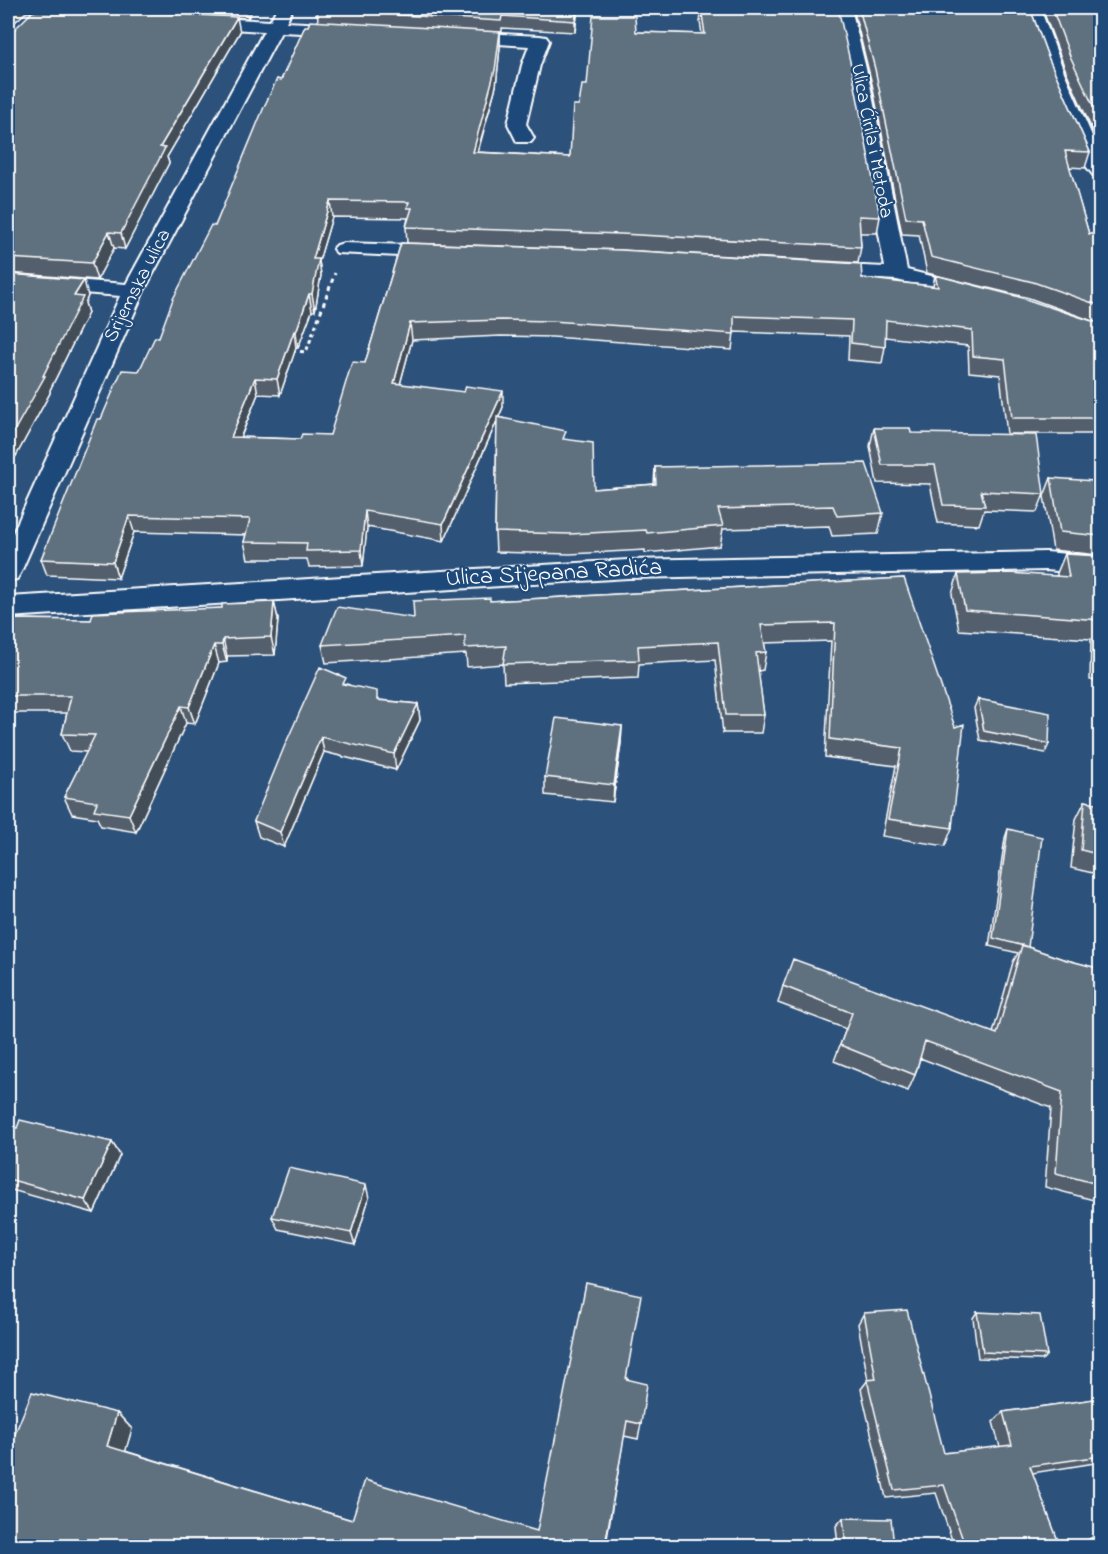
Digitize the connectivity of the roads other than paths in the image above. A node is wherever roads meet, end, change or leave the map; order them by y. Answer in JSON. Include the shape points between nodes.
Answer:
{"nodes":[{"id":1,"x":843,"y":8,"type":"edge"},
{"id":2,"x":1032,"y":8,"type":"edge"},
{"id":3,"x":280,"y":17,"type":"edge"},
{"id":4,"x":182,"y":21,"type":"edge"},
{"id":5,"x":367,"y":31,"type":"edge"},
{"id":6,"x":436,"y":35,"type":"edge"},
{"id":7,"x":524,"y":138,"type":"dead end"},
{"id":8,"x":1101,"y":171,"type":"edge"},
{"id":9,"x":344,"y":249,"type":"road end"},
{"id":10,"x":464,"y":253,"type":"edge"},
{"id":11,"x":805,"y":269,"type":"edge"},
{"id":12,"x":897,"y":274,"type":"junction"},
{"id":13,"x":8,"y":281,"type":"edge"},
{"id":14,"x":133,"y":291,"type":"junction"},
{"id":15,"x":987,"y":297,"type":"edge"},
{"id":16,"x":1101,"y":566,"type":"edge"},
{"id":17,"x":8,"y":572,"type":"edge"},
{"id":18,"x":8,"y":606,"type":"edge"}],
"edges":[{"from":1,"to":12,"type":"street","name":"Ulica Ćirila i Metoda"},
{"from":2,"to":8,"type":"street","via":[[1055,72]]},
{"from":3,"to":4,"type":"street"},
{"from":3,"to":5,"type":"street"},
{"from":3,"to":14,"type":"street","name":"Srijemska ulica"},
{"from":6,"to":7,"type":"street","via":[[540,42],[517,124]]},
{"from":9,"to":10,"type":"street"},
{"from":11,"to":12,"type":"street"},
{"from":12,"to":15,"type":"street"},
{"from":13,"to":14,"type":"street"},
{"from":14,"to":17,"type":"street","name":"Srijemska ulica"},
{"from":16,"to":18,"type":"street","name":"Ulica Stjepana Radića","via":[[1046,561],[628,569]]}]}
